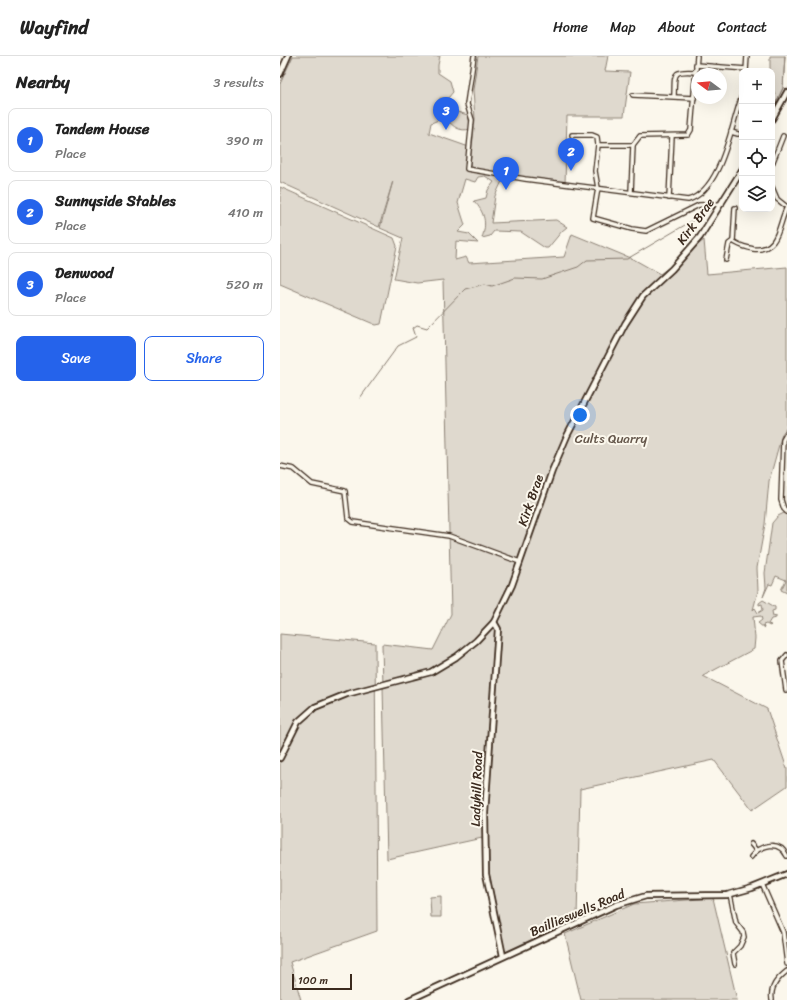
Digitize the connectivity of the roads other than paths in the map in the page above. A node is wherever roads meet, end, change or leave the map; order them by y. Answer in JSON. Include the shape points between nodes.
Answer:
{"nodes":[{"id":1,"x":288,"y":56,"type":"edge"},
{"id":2,"x":474,"y":56,"type":"edge"},
{"id":3,"x":697,"y":56,"type":"edge"},
{"id":4,"x":747,"y":56,"type":"edge"},
{"id":5,"x":696,"y":65,"type":"joint"},
{"id":6,"x":746,"y":68,"type":"edge"},
{"id":7,"x":739,"y":69,"type":"edge"},
{"id":8,"x":691,"y":72,"type":"edge"},
{"id":9,"x":280,"y":74,"type":"edge"},
{"id":10,"x":787,"y":92,"type":"edge"},
{"id":11,"x":633,"y":95,"type":"dead end"},
{"id":12,"x":674,"y":96,"type":"junction"},
{"id":13,"x":691,"y":98,"type":"edge"},
{"id":14,"x":693,"y":104,"type":"edge"},
{"id":15,"x":740,"y":104,"type":"edge"},
{"id":16,"x":775,"y":114,"type":"edge"},
{"id":17,"x":731,"y":132,"type":"junction"},
{"id":18,"x":738,"y":134,"type":"dead end"},
{"id":19,"x":572,"y":135,"type":"dead end"},
{"id":20,"x":672,"y":136,"type":"junction"},
{"id":21,"x":783,"y":136,"type":"dead end"},
{"id":22,"x":598,"y":145,"type":"junction"},
{"id":23,"x":633,"y":145,"type":"junction"},
{"id":24,"x":775,"y":156,"type":"edge"},
{"id":25,"x":739,"y":175,"type":"edge"},
{"id":26,"x":598,"y":188,"type":"junction"},
{"id":27,"x":632,"y":192,"type":"junction"},
{"id":28,"x":775,"y":194,"type":"edge"},
{"id":29,"x":669,"y":198,"type":"junction"},
{"id":30,"x":722,"y":204,"type":"junction"},
{"id":31,"x":787,"y":207,"type":"edge"},
{"id":32,"x":730,"y":212,"type":"dead end"},
{"id":33,"x":733,"y":241,"type":"junction"},
{"id":34,"x":726,"y":260,"type":"dead end"},
{"id":35,"x":787,"y":433,"type":"edge"},
{"id":36,"x":280,"y":466,"type":"edge"},
{"id":37,"x":787,"y":512,"type":"edge"},
{"id":38,"x":520,"y":562,"type":"junction"},
{"id":39,"x":494,"y":622,"type":"junction"},
{"id":40,"x":787,"y":655,"type":"edge"},
{"id":41,"x":786,"y":682,"type":"edge"},
{"id":42,"x":786,"y":690,"type":"edge"},
{"id":43,"x":280,"y":758,"type":"edge"},
{"id":44,"x":751,"y":844,"type":"dead end"},
{"id":45,"x":756,"y":850,"type":"junction"},
{"id":46,"x":787,"y":856,"type":"edge"},
{"id":47,"x":751,"y":857,"type":"dead end"},
{"id":48,"x":787,"y":874,"type":"edge"},
{"id":49,"x":762,"y":884,"type":"junction"},
{"id":50,"x":730,"y":894,"type":"junction"},
{"id":51,"x":785,"y":931,"type":"edge"},
{"id":52,"x":504,"y":956,"type":"junction"},
{"id":53,"x":735,"y":964,"type":"dead end"},
{"id":54,"x":787,"y":964,"type":"edge"},
{"id":55,"x":787,"y":972,"type":"edge"},
{"id":56,"x":409,"y":1000,"type":"edge"},
{"id":57,"x":772,"y":1000,"type":"edge"}],
"edges":[{"from":1,"to":9,"type":"street"},
{"from":2,"to":26,"type":"street","via":[[467,104],[472,120],[467,168],[530,180]]},
{"from":3,"to":5,"type":"street"},
{"from":4,"to":6,"type":"street"},
{"from":5,"to":7,"type":"street"},
{"from":8,"to":12,"type":"street","via":[[680,71],[675,75]]},
{"from":10,"to":16,"type":"street"},
{"from":11,"to":12,"type":"street"},
{"from":12,"to":13,"type":"street"},
{"from":14,"to":20,"type":"street","via":[[690,133],[686,136]]},
{"from":15,"to":17,"type":"street"},
{"from":17,"to":18,"type":"street"},
{"from":17,"to":29,"type":"street","via":[[722,159],[699,196],[688,200]]},
{"from":19,"to":22,"type":"street","via":[[592,135],[597,138]]},
{"from":20,"to":23,"type":"street","via":[[640,136]]},
{"from":20,"to":29,"type":"street"},
{"from":21,"to":24,"type":"street"},
{"from":22,"to":23,"type":"street"},
{"from":22,"to":26,"type":"street","via":[[595,171]]},
{"from":23,"to":27,"type":"street"},
{"from":25,"to":30,"type":"street","name":"Kirk Brae"},
{"from":26,"to":27,"type":"street"},
{"from":26,"to":30,"type":"street","via":[[593,218],[646,231],[699,204]]},
{"from":27,"to":29,"type":"street"},
{"from":28,"to":31,"type":"street"},
{"from":30,"to":38,"type":"street","name":"Kirk Brae","via":[[700,237],[672,269],[643,296],[625,324],[567,436]]},
{"from":31,"to":33,"type":"street","via":[[777,237],[770,246],[757,249],[738,245]]},
{"from":32,"to":33,"type":"street","via":[[735,210]]},
{"from":33,"to":34,"type":"street","via":[[729,244]]},
{"from":35,"to":37,"type":"street","via":[[783,440],[781,500]]},
{"from":36,"to":38,"type":"street","via":[[294,469],[312,484],[345,491],[348,518],[353,522],[449,536]]},
{"from":38,"to":39,"type":"street","name":"Kirk Brae"},
{"from":39,"to":43,"type":"street","name":"Kirk Brae","via":[[456,657],[431,672],[347,694],[315,707],[298,722]]},
{"from":39,"to":52,"type":"street","name":"Ladyhill Road","via":[[498,629],[485,812],[486,874]]},
{"from":40,"to":41,"type":"street","via":[[782,661]]},
{"from":41,"to":42,"type":"street"},
{"from":44,"to":45,"type":"street"},
{"from":45,"to":46,"type":"street","via":[[764,846],[773,846],[784,850]]},
{"from":45,"to":47,"type":"street"},
{"from":48,"to":49,"type":"street","name":"Baillieswells Road"},
{"from":49,"to":50,"type":"street","name":"Baillieswells Road"},
{"from":49,"to":51,"type":"street"},
{"from":50,"to":52,"type":"street","name":"Baillieswells Road","via":[[646,896],[616,905]]},
{"from":50,"to":53,"type":"street","via":[[736,923],[744,937],[733,953]]},
{"from":51,"to":54,"type":"street"},
{"from":52,"to":56,"type":"street","name":"Baillieswells Road"},
{"from":55,"to":57,"type":"street","via":[[774,984]]}]}
